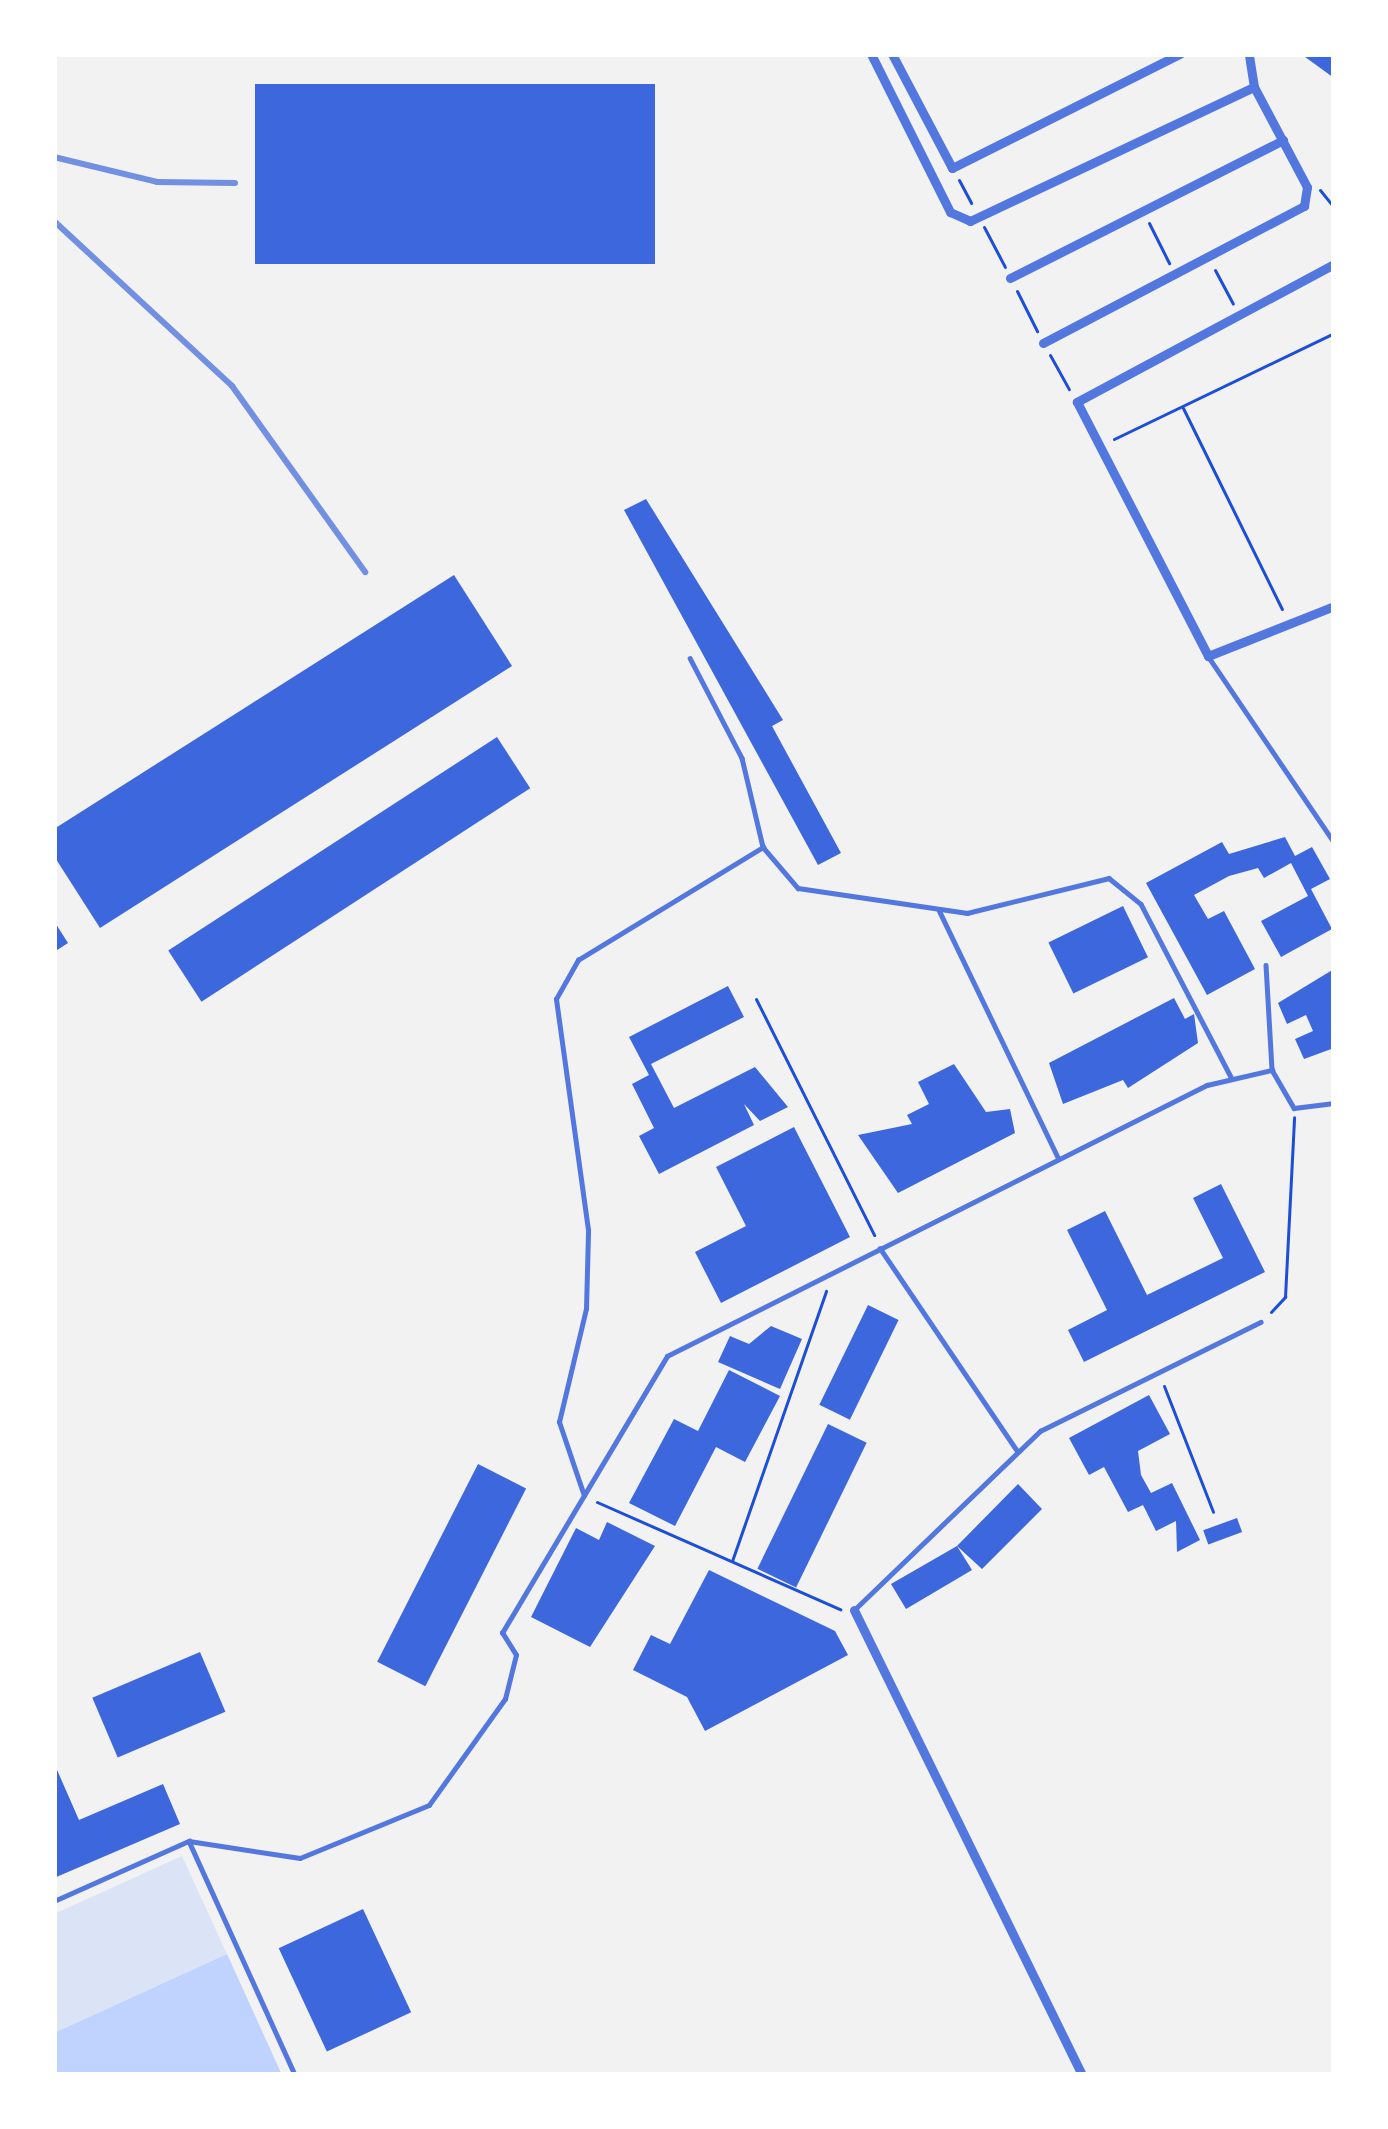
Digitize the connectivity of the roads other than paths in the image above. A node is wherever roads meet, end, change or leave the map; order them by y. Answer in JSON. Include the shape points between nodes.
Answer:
{"nodes":[{"id":1,"x":871,"y":54,"type":"edge"},
{"id":2,"x":892,"y":54,"type":"edge"},
{"id":3,"x":1180,"y":54,"type":"edge"},
{"id":4,"x":1250,"y":54,"type":"edge"},
{"id":5,"x":1254,"y":87,"type":"junction"},
{"id":6,"x":1283,"y":140,"type":"junction"},
{"id":7,"x":1334,"y":264,"type":"edge"},
{"id":8,"x":1010,"y":278,"type":"road end"},
{"id":9,"x":1043,"y":343,"type":"road end"},
{"id":10,"x":1334,"y":607,"type":"edge"},
{"id":11,"x":1208,"y":656,"type":"junction"},
{"id":12,"x":690,"y":658,"type":"dead end"},
{"id":13,"x":1334,"y":842,"type":"edge"},
{"id":14,"x":763,"y":847,"type":"junction"},
{"id":15,"x":939,"y":910,"type":"junction"},
{"id":16,"x":1266,"y":964,"type":"dead end"},
{"id":17,"x":1272,"y":1070,"type":"junction"},
{"id":18,"x":1232,"y":1079,"type":"junction"},
{"id":19,"x":1334,"y":1103,"type":"edge"},
{"id":20,"x":1059,"y":1159,"type":"junction"},
{"id":21,"x":880,"y":1248,"type":"junction"},
{"id":22,"x":1262,"y":1322,"type":"road end"},
{"id":23,"x":1018,"y":1452,"type":"junction"},
{"id":24,"x":584,"y":1496,"type":"junction"},
{"id":25,"x":854,"y":1610,"type":"joint"},
{"id":26,"x":189,"y":1841,"type":"junction"},
{"id":27,"x":54,"y":1900,"type":"edge"},
{"id":28,"x":295,"y":2075,"type":"edge"},
{"id":29,"x":1082,"y":2075,"type":"edge"}],
"edges":[{"from":1,"to":5,"type":"street","via":[[950,212],[980,219]]},
{"from":2,"to":3,"type":"street","via":[[952,167]]},
{"from":4,"to":5,"type":"street"},
{"from":5,"to":6,"type":"street"},
{"from":6,"to":8,"type":"street"},
{"from":6,"to":9,"type":"street","via":[[1307,187],[1304,206]]},
{"from":7,"to":11,"type":"street","via":[[1077,402]]},
{"from":10,"to":11,"type":"street"},
{"from":11,"to":13,"type":"lane"},
{"from":12,"to":14,"type":"lane","via":[[742,758]]},
{"from":14,"to":15,"type":"lane","via":[[798,888]]},
{"from":14,"to":24,"type":"lane","via":[[578,960],[556,998],[588,1230],[586,1309],[559,1422]]},
{"from":15,"to":18,"type":"lane","via":[[1013,910],[1109,878],[1127,886]]},
{"from":15,"to":20,"type":"lane"},
{"from":16,"to":17,"type":"lane"},
{"from":17,"to":18,"type":"lane"},
{"from":17,"to":19,"type":"lane","via":[[1294,1108]]},
{"from":18,"to":20,"type":"lane"},
{"from":20,"to":21,"type":"lane"},
{"from":21,"to":23,"type":"lane"},
{"from":21,"to":24,"type":"lane","via":[[667,1356]]},
{"from":22,"to":23,"type":"lane"},
{"from":23,"to":25,"type":"lane"},
{"from":24,"to":26,"type":"lane","via":[[502,1634],[516,1678],[429,1805],[300,1858]]},
{"from":25,"to":29,"type":"street"},
{"from":26,"to":27,"type":"lane"},
{"from":26,"to":28,"type":"lane"}]}
